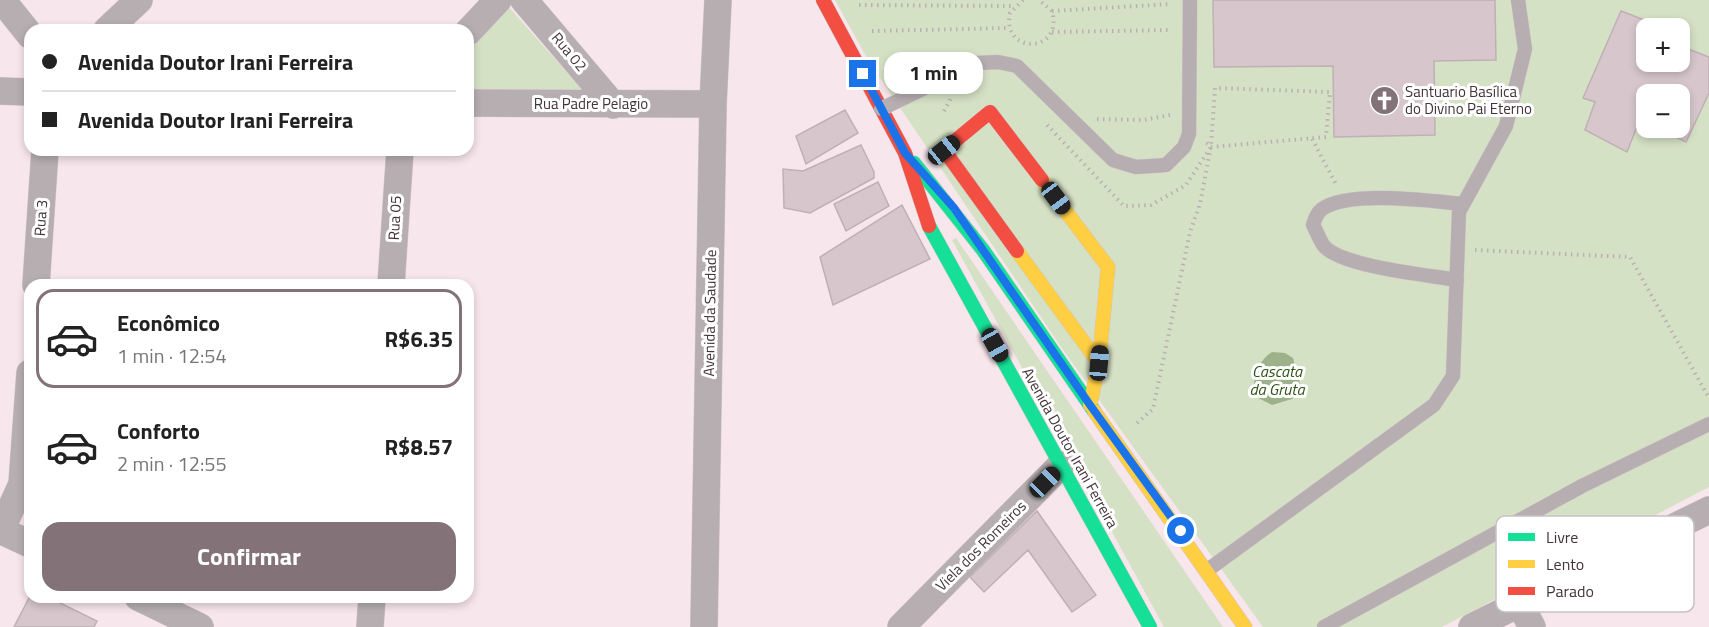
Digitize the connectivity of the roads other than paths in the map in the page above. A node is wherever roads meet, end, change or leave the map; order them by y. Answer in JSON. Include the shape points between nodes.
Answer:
{"nodes":[{"id":1,"x":2,"y":0,"type":"edge"},
{"id":2,"x":139,"y":0,"type":"edge"},
{"id":3,"x":498,"y":0,"type":"edge"},
{"id":4,"x":524,"y":0,"type":"edge"},
{"id":5,"x":718,"y":0,"type":"edge"},
{"id":6,"x":823,"y":0,"type":"edge"},
{"id":7,"x":1518,"y":0,"type":"edge"},
{"id":8,"x":1190,"y":1,"type":"edge"},
{"id":9,"x":113,"y":24,"type":"edge"},
{"id":10,"x":474,"y":26,"type":"edge"},
{"id":11,"x":24,"y":28,"type":"edge"},
{"id":12,"x":0,"y":91,"type":"edge"},
{"id":13,"x":24,"y":92,"type":"edge"},
{"id":14,"x":474,"y":104,"type":"edge"},
{"id":15,"x":714,"y":104,"type":"junction"},
{"id":16,"x":613,"y":105,"type":"junction"},
{"id":17,"x":881,"y":109,"type":"junction"},
{"id":18,"x":905,"y":153,"type":"junction"},
{"id":19,"x":45,"y":156,"type":"edge"},
{"id":20,"x":399,"y":156,"type":"edge"},
{"id":21,"x":1463,"y":204,"type":"junction"},
{"id":22,"x":36,"y":279,"type":"edge"},
{"id":23,"x":391,"y":279,"type":"edge"},
{"id":24,"x":1456,"y":280,"type":"junction"},
{"id":25,"x":1099,"y":363,"type":"junction"},
{"id":26,"x":1090,"y":405,"type":"junction"},
{"id":27,"x":1707,"y":429,"type":"edge"},
{"id":28,"x":24,"y":456,"type":"edge"},
{"id":29,"x":1061,"y":465,"type":"junction"},
{"id":30,"x":1709,"y":510,"type":"edge"},
{"id":31,"x":1527,"y":516,"type":"edge"},
{"id":32,"x":1694,"y":518,"type":"edge"},
{"id":33,"x":0,"y":530,"type":"edge"},
{"id":34,"x":1496,"y":533,"type":"edge"},
{"id":35,"x":24,"y":541,"type":"edge"},
{"id":36,"x":1209,"y":569,"type":"junction"},
{"id":37,"x":150,"y":603,"type":"edge"},
{"id":38,"x":372,"y":603,"type":"edge"},
{"id":39,"x":1520,"y":612,"type":"edge"},
{"id":40,"x":200,"y":627,"type":"edge"},
{"id":41,"x":370,"y":627,"type":"edge"},
{"id":42,"x":704,"y":627,"type":"edge"},
{"id":43,"x":901,"y":627,"type":"edge"},
{"id":44,"x":1150,"y":627,"type":"edge"},
{"id":45,"x":1245,"y":627,"type":"edge"},
{"id":46,"x":1324,"y":627,"type":"edge"},
{"id":47,"x":1472,"y":627,"type":"edge"}],
"edges":[{"from":1,"to":11,"type":"street"},
{"from":2,"to":9,"type":"street"},
{"from":3,"to":10,"type":"street"},
{"from":4,"to":16,"type":"street","name":"Rua 02"},
{"from":5,"to":15,"type":"street","name":"Avenida da Saudade"},
{"from":6,"to":17,"type":"street","name":"Avenida Doutor Irani Ferreira"},
{"from":7,"to":21,"type":"lane","via":[[1525,48],[1506,126]]},
{"from":8,"to":17,"type":"lane","bridge":true,"via":[[1189,134],[1184,147],[1166,165],[1136,166],[1113,159],[1017,66],[977,63]]},
{"from":12,"to":13,"type":"street"},
{"from":14,"to":16,"type":"street","name":"Rua Padre Pelagio"},
{"from":15,"to":16,"type":"street","name":"Rua Padre Pelagio"},
{"from":15,"to":42,"type":"street","name":"Avenida da Saudade"},
{"from":17,"to":18,"type":"street","name":"Avenida Doutor Irani Ferreira"},
{"from":18,"to":26,"type":"street","name":"Avenida Doutor Irani Ferreira","via":[[954,208]]},
{"from":18,"to":29,"type":"street","name":"Avenida Doutor Irani Ferreira","via":[[928,224]]},
{"from":19,"to":22,"type":"street","name":"Rua 3"},
{"from":20,"to":23,"type":"street","name":"Rua 05"},
{"from":21,"to":24,"type":"lane","via":[[1459,212]]},
{"from":21,"to":24,"type":"lane","via":[[1409,198],[1346,202],[1324,208],[1313,225],[1325,248],[1345,258]]},
{"from":24,"to":36,"type":"lane","via":[[1453,376],[1434,405]]},
{"from":25,"to":25,"type":"street","via":[[1108,267],[990,112],[944,150]]},
{"from":25,"to":26,"type":"street"},
{"from":26,"to":36,"type":"street","name":"Avenida Doutor Irani Ferreira"},
{"from":27,"to":31,"type":"lane","via":[[1582,486]]},
{"from":28,"to":33,"type":"street","via":[[22,484]]},
{"from":29,"to":43,"type":"street","name":"Viela dos Romeiros"},
{"from":29,"to":44,"type":"street","name":"Avenida Doutor Irani Ferreira"},
{"from":30,"to":32,"type":"street"},
{"from":33,"to":35,"type":"street"},
{"from":34,"to":46,"type":"lane"},
{"from":36,"to":45,"type":"street","name":"Avenida Doutor Irani Ferreira"},
{"from":37,"to":40,"type":"street"},
{"from":38,"to":41,"type":"street"},
{"from":39,"to":47,"type":"street"}]}
